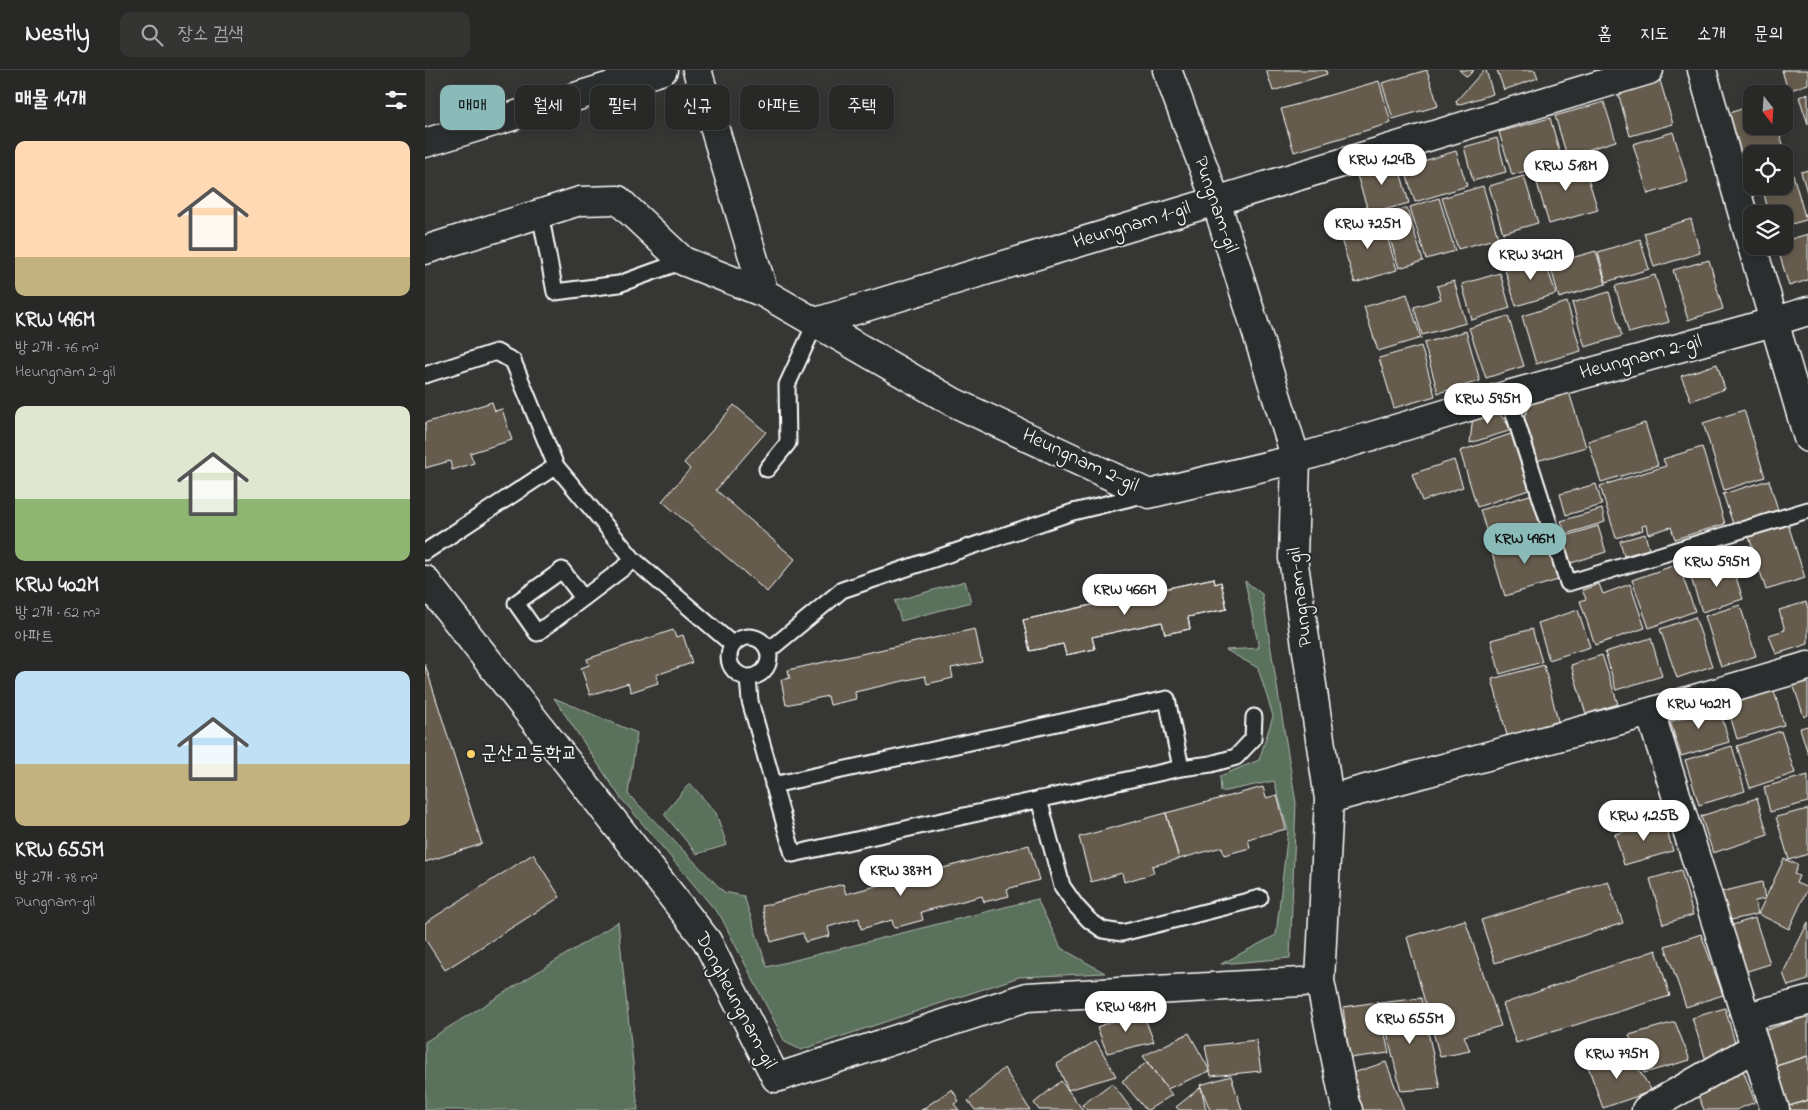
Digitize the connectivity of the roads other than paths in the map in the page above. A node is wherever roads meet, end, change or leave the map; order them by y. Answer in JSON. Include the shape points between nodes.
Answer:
{"nodes":[{"id":1,"x":663,"y":70,"type":"edge"},
{"id":2,"x":697,"y":70,"type":"edge"},
{"id":3,"x":1167,"y":70,"type":"edge"},
{"id":4,"x":1649,"y":70,"type":"edge"},
{"id":5,"x":1702,"y":70,"type":"edge"},
{"id":6,"x":425,"y":143,"type":"edge"},
{"id":7,"x":1216,"y":201,"type":"junction"},
{"id":8,"x":540,"y":213,"type":"junction"},
{"id":9,"x":1743,"y":214,"type":"edge"},
{"id":10,"x":425,"y":250,"type":"edge"},
{"id":11,"x":1755,"y":255,"type":"edge"},
{"id":12,"x":683,"y":261,"type":"junction"},
{"id":13,"x":764,"y":293,"type":"junction"},
{"id":14,"x":1808,"y":311,"type":"edge"},
{"id":15,"x":816,"y":322,"type":"junction"},
{"id":16,"x":1773,"y":322,"type":"junction"},
{"id":17,"x":425,"y":375,"type":"edge"},
{"id":18,"x":1507,"y":395,"type":"junction"},
{"id":19,"x":1808,"y":438,"type":"edge"},
{"id":20,"x":1296,"y":459,"type":"junction"},
{"id":21,"x":556,"y":466,"type":"junction"},
{"id":22,"x":767,"y":469,"type":"dead end"},
{"id":23,"x":1149,"y":494,"type":"junction"},
{"id":24,"x":1808,"y":510,"type":"edge"},
{"id":25,"x":425,"y":552,"type":"edge"},
{"id":26,"x":635,"y":560,"type":"junction"},
{"id":27,"x":425,"y":580,"type":"edge"},
{"id":28,"x":583,"y":598,"type":"dead end"},
{"id":29,"x":733,"y":645,"type":"junction"},
{"id":30,"x":768,"y":651,"type":"junction"},
{"id":31,"x":1808,"y":666,"type":"edge"},
{"id":32,"x":748,"y":678,"type":"junction"},
{"id":33,"x":1650,"y":712,"type":"junction"},
{"id":34,"x":1254,"y":717,"type":"dead end"},
{"id":35,"x":1181,"y":768,"type":"junction"},
{"id":36,"x":773,"y":785,"type":"junction"},
{"id":37,"x":1039,"y":799,"type":"junction"},
{"id":38,"x":1329,"y":799,"type":"junction"},
{"id":39,"x":1260,"y":898,"type":"dead end"},
{"id":40,"x":1320,"y":981,"type":"junction"},
{"id":41,"x":1808,"y":1001,"type":"edge"},
{"id":42,"x":1747,"y":1018,"type":"junction"},
{"id":43,"x":1755,"y":1047,"type":"junction"},
{"id":44,"x":1348,"y":1110,"type":"edge"},
{"id":45,"x":1646,"y":1110,"type":"edge"},
{"id":46,"x":1775,"y":1110,"type":"edge"}],
"edges":[{"from":1,"to":6,"type":"street"},
{"from":2,"to":13,"type":"street"},
{"from":3,"to":7,"type":"street","name":"Pungnam-gil"},
{"from":4,"to":7,"type":"street","name":"Heungnam 1-gil"},
{"from":5,"to":9,"type":"street"},
{"from":7,"to":15,"type":"street","name":"Heungnam 1-gil"},
{"from":7,"to":20,"type":"street","name":"Pungnam-gil"},
{"from":8,"to":10,"type":"street","name":"Heungnam 2-gil"},
{"from":8,"to":12,"type":"street","name":"Heungnam 2-gil","via":[[580,201],[618,200]]},
{"from":8,"to":12,"type":"lane","via":[[555,292],[619,284]]},
{"from":11,"to":16,"type":"street"},
{"from":12,"to":13,"type":"street","name":"Heungnam 2-gil"},
{"from":13,"to":15,"type":"street","name":"Heungnam 2-gil"},
{"from":14,"to":16,"type":"street","name":"Heungnam 2-gil"},
{"from":15,"to":22,"type":"lane","via":[[787,385],[788,442]]},
{"from":15,"to":23,"type":"street","name":"Heungnam 2-gil","via":[[953,402]]},
{"from":16,"to":18,"type":"street","name":"Heungnam 2-gil"},
{"from":16,"to":19,"type":"street"},
{"from":17,"to":21,"type":"lane","via":[[496,352],[513,361]]},
{"from":18,"to":20,"type":"street","name":"Heungnam 2-gil"},
{"from":18,"to":24,"type":"lane","via":[[1568,583]]},
{"from":20,"to":23,"type":"street","name":"Heungnam 2-gil"},
{"from":20,"to":38,"type":"street","name":"Pungnam-gil","via":[[1293,558]]},
{"from":21,"to":25,"type":"lane"},
{"from":21,"to":26,"type":"lane"},
{"from":23,"to":30,"type":"lane","via":[[1073,512],[842,590]]},
{"from":26,"to":28,"type":"lane"},
{"from":26,"to":29,"type":"lane"},
{"from":27,"to":40,"type":"street","name":"Dongheungnam-gil","via":[[707,941],[776,1078],[1027,997]]},
{"from":29,"to":30,"type":"lane","via":[[741,638],[754,638]]},
{"from":29,"to":32,"type":"lane","via":[[729,654],[731,667]]},
{"from":30,"to":32,"type":"lane","via":[[765,669],[761,674]]},
{"from":31,"to":33,"type":"street"},
{"from":32,"to":36,"type":"lane","via":[[750,701]]},
{"from":33,"to":38,"type":"street"},
{"from":33,"to":42,"type":"street"},
{"from":34,"to":35,"type":"lane","via":[[1253,739],[1237,757]]},
{"from":35,"to":36,"type":"lane","via":[[1167,699]]},
{"from":35,"to":37,"type":"lane"},
{"from":36,"to":37,"type":"lane","via":[[793,854]]},
{"from":37,"to":39,"type":"lane","via":[[1062,886],[1089,920],[1103,930],[1122,933]]},
{"from":38,"to":40,"type":"street","name":"Pungnam-gil"},
{"from":40,"to":44,"type":"street","name":"Pungnam-gil"},
{"from":41,"to":42,"type":"street"},
{"from":42,"to":43,"type":"street"},
{"from":43,"to":45,"type":"street"},
{"from":43,"to":46,"type":"street"}]}
